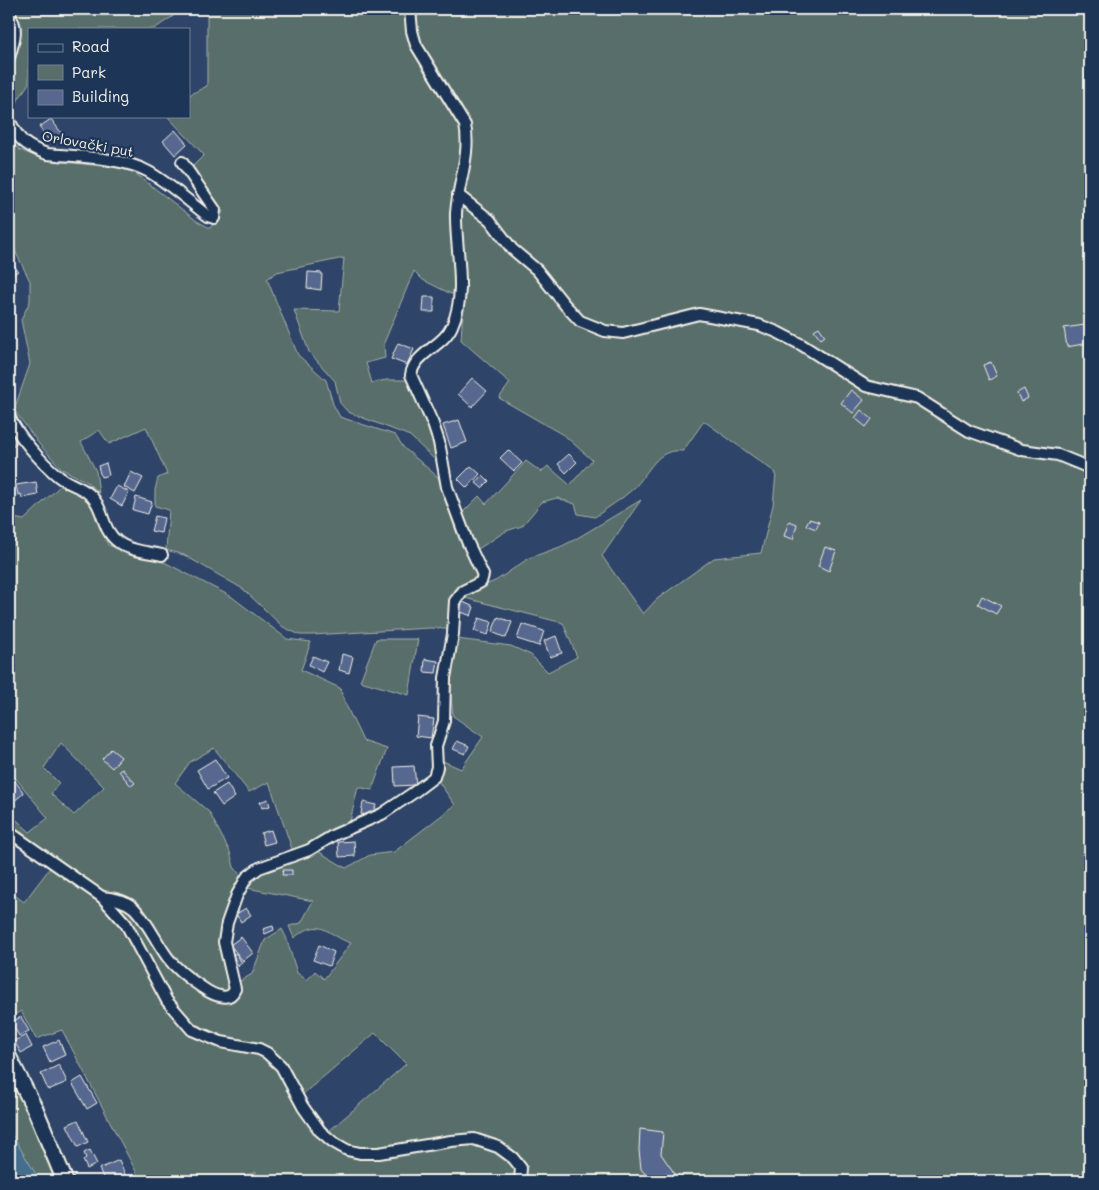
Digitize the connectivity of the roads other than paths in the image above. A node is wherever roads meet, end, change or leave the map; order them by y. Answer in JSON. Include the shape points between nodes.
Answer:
{"nodes":[{"id":1,"x":410,"y":9,"type":"edge"},
{"id":2,"x":9,"y":15,"type":"edge"},
{"id":3,"x":9,"y":58,"type":"edge"},
{"id":4,"x":9,"y":119,"type":"edge"},
{"id":5,"x":182,"y":162,"type":"dead end"},
{"id":6,"x":458,"y":195,"type":"junction"},
{"id":7,"x":9,"y":416,"type":"edge"},
{"id":8,"x":1090,"y":468,"type":"edge"},
{"id":9,"x":162,"y":555,"type":"dead end"},
{"id":10,"x":9,"y":832,"type":"edge"},
{"id":11,"x":102,"y":897,"type":"junction"},
{"id":12,"x":9,"y":1058,"type":"edge"},
{"id":13,"x":65,"y":1181,"type":"edge"},
{"id":14,"x":520,"y":1181,"type":"edge"}],
"edges":[{"from":1,"to":6,"type":"street","via":[[416,45],[464,126],[468,139]]},
{"from":2,"to":3,"type":"street","via":[[16,28]]},
{"from":4,"to":5,"type":"street","name":"Orlovački put","via":[[16,134],[36,150],[124,162],[148,171],[214,218],[215,210]]},
{"from":6,"to":8,"type":"street","via":[[490,220],[512,249],[537,270],[580,321],[605,331],[623,333],[699,314],[759,325],[802,345],[866,386],[917,398],[969,431],[1022,450],[1058,455]]},
{"from":6,"to":11,"type":"street","via":[[460,307],[452,328],[420,359],[411,375],[433,424],[447,487],[483,575],[481,582],[462,591],[456,601],[445,678],[444,720],[436,746],[434,777],[382,814],[309,850],[259,868],[247,877],[224,942],[235,989],[228,997],[216,996],[178,970],[132,906]]},
{"from":7,"to":9,"type":"street","via":[[36,454],[59,476],[89,493],[112,537],[128,547]]},
{"from":10,"to":11,"type":"street"},
{"from":11,"to":14,"type":"street","via":[[126,924],[167,1001],[192,1030],[221,1042],[267,1053],[281,1066],[302,1107],[333,1142],[347,1150],[379,1153],[474,1139],[498,1147],[513,1158],[521,1168]]},
{"from":12,"to":13,"type":"street","via":[[36,1111]]}]}
